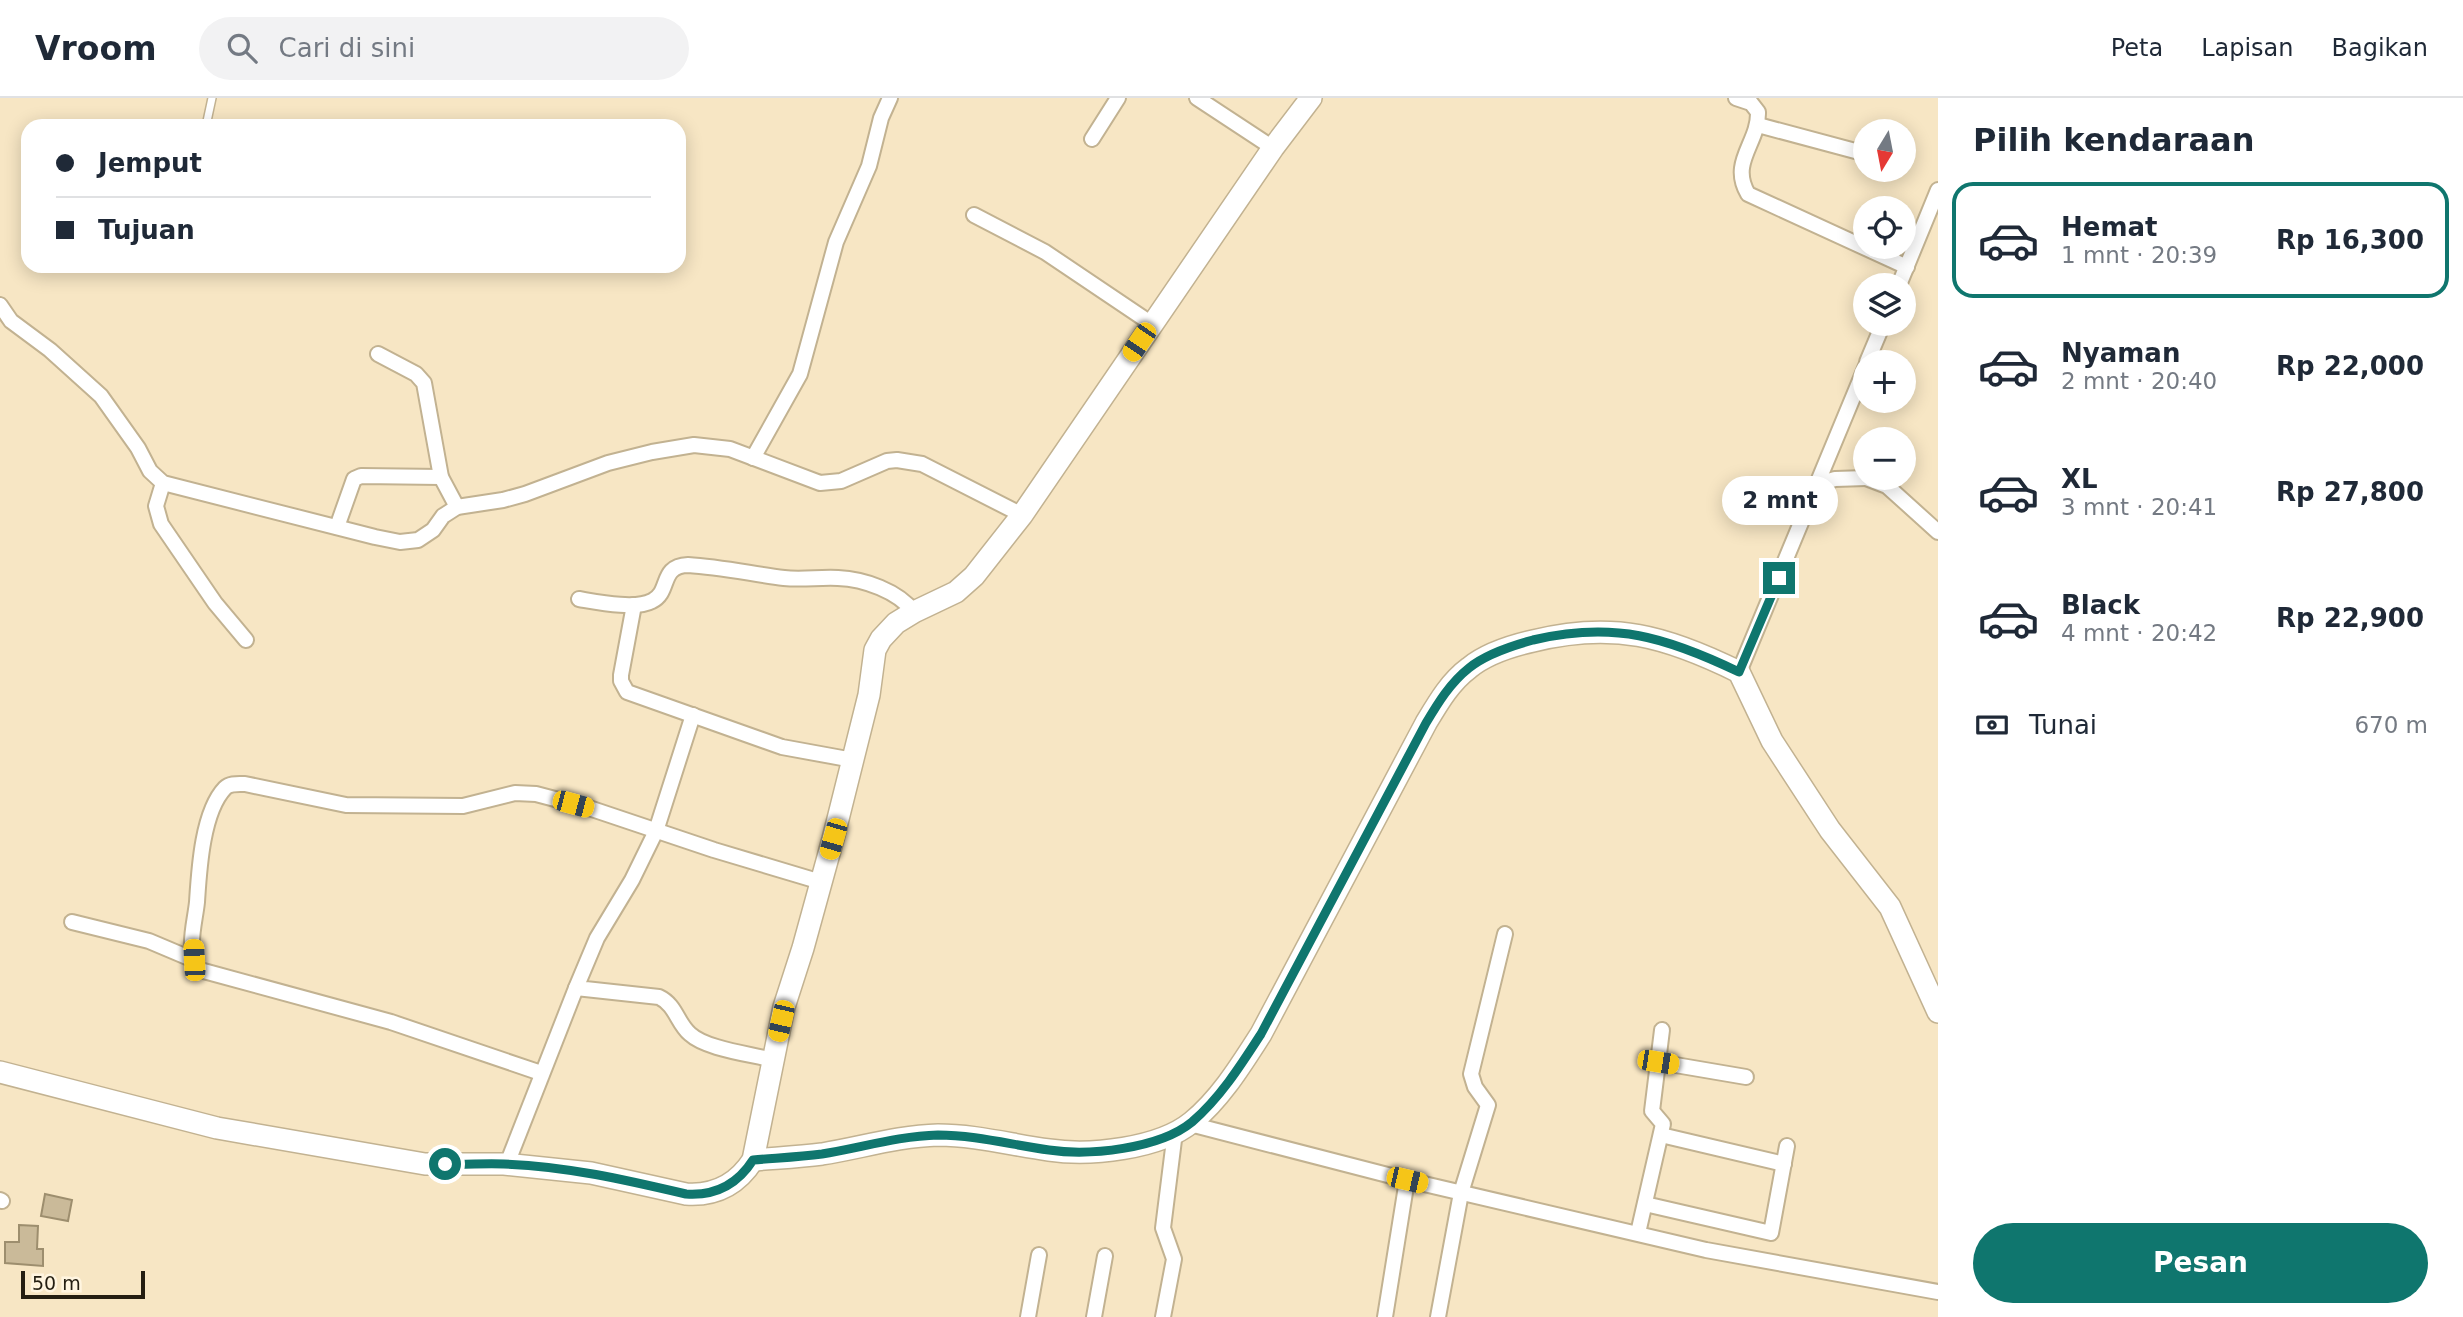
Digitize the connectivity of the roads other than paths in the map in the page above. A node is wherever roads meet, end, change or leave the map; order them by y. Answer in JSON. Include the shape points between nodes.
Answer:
{"nodes":[{"id":1,"x":212,"y":98,"type":"edge"},
{"id":2,"x":890,"y":98,"type":"edge"},
{"id":3,"x":1118,"y":98,"type":"edge"},
{"id":4,"x":1197,"y":98,"type":"edge"},
{"id":5,"x":1311,"y":98,"type":"edge"},
{"id":6,"x":1737,"y":98,"type":"edge"},
{"id":7,"x":208,"y":119,"type":"edge"},
{"id":8,"x":1758,"y":125,"type":"junction"},
{"id":9,"x":1093,"y":139,"type":"dead end"},
{"id":10,"x":1273,"y":148,"type":"junction"},
{"id":11,"x":1853,"y":150,"type":"edge"},
{"id":12,"x":1938,"y":190,"type":"edge"},
{"id":13,"x":974,"y":215,"type":"dead end"},
{"id":14,"x":1907,"y":267,"type":"junction"},
{"id":15,"x":1904,"y":273,"type":"edge"},
{"id":16,"x":0,"y":304,"type":"edge"},
{"id":17,"x":1152,"y":324,"type":"junction"},
{"id":18,"x":378,"y":354,"type":"dead end"},
{"id":19,"x":1853,"y":396,"type":"edge"},
{"id":20,"x":753,"y":458,"type":"junction"},
{"id":21,"x":441,"y":477,"type":"junction"},
{"id":22,"x":1853,"y":478,"type":"edge"},
{"id":23,"x":163,"y":483,"type":"junction"},
{"id":24,"x":1818,"y":484,"type":"junction"},
{"id":25,"x":1891,"y":490,"type":"edge"},
{"id":26,"x":457,"y":507,"type":"junction"},
{"id":27,"x":1022,"y":515,"type":"junction"},
{"id":28,"x":337,"y":527,"type":"junction"},
{"id":29,"x":1938,"y":532,"type":"edge"},
{"id":30,"x":579,"y":598,"type":"dead end"},
{"id":31,"x":634,"y":605,"type":"junction"},
{"id":32,"x":914,"y":612,"type":"junction"},
{"id":33,"x":246,"y":640,"type":"dead end"},
{"id":34,"x":1739,"y":672,"type":"junction"},
{"id":35,"x":693,"y":715,"type":"junction"},
{"id":36,"x":853,"y":760,"type":"junction"},
{"id":37,"x":656,"y":831,"type":"junction"},
{"id":38,"x":821,"y":881,"type":"junction"},
{"id":39,"x":72,"y":922,"type":"dead end"},
{"id":40,"x":1505,"y":934,"type":"dead end"},
{"id":41,"x":194,"y":960,"type":"junction"},
{"id":42,"x":576,"y":988,"type":"junction"},
{"id":43,"x":1938,"y":1012,"type":"edge"},
{"id":44,"x":1662,"y":1030,"type":"dead end"},
{"id":45,"x":773,"y":1060,"type":"junction"},
{"id":46,"x":1658,"y":1062,"type":"junction"},
{"id":47,"x":0,"y":1072,"type":"edge"},
{"id":48,"x":541,"y":1073,"type":"junction"},
{"id":49,"x":1746,"y":1077,"type":"dead end"},
{"id":50,"x":1182,"y":1128,"type":"junction"},
{"id":51,"x":1661,"y":1135,"type":"junction"},
{"id":52,"x":1787,"y":1146,"type":"dead end"},
{"id":53,"x":753,"y":1160,"type":"junction"},
{"id":54,"x":507,"y":1164,"type":"junction"},
{"id":55,"x":1784,"y":1164,"type":"junction"},
{"id":56,"x":1407,"y":1180,"type":"junction"},
{"id":57,"x":1461,"y":1193,"type":"junction"},
{"id":58,"x":1645,"y":1205,"type":"junction"},
{"id":59,"x":1638,"y":1233,"type":"junction"},
{"id":60,"x":1039,"y":1255,"type":"dead end"},
{"id":61,"x":1105,"y":1256,"type":"dead end"},
{"id":62,"x":1938,"y":1292,"type":"edge"},
{"id":63,"x":1028,"y":1317,"type":"edge"},
{"id":64,"x":1094,"y":1317,"type":"edge"},
{"id":65,"x":1163,"y":1317,"type":"edge"},
{"id":66,"x":1385,"y":1317,"type":"edge"},
{"id":67,"x":1438,"y":1317,"type":"edge"}],
"edges":[{"from":1,"to":7,"type":"lane"},
{"from":2,"to":20,"type":"street","via":[[880,118],[869,166],[836,242],[800,374]]},
{"from":3,"to":9,"type":"street"},
{"from":4,"to":10,"type":"street"},
{"from":5,"to":10,"type":"street"},
{"from":6,"to":8,"type":"street","via":[[1755,107]]},
{"from":8,"to":11,"type":"street"},
{"from":8,"to":14,"type":"street","via":[[1741,166],[1741,182],[1748,194]]},
{"from":10,"to":17,"type":"street"},
{"from":12,"to":14,"type":"street"},
{"from":13,"to":17,"type":"street","via":[[1045,253]]},
{"from":14,"to":15,"type":"street"},
{"from":16,"to":23,"type":"street","via":[[11,321],[101,396],[150,471]]},
{"from":17,"to":27,"type":"street"},
{"from":18,"to":21,"type":"street","via":[[424,383]]},
{"from":19,"to":24,"type":"street"},
{"from":20,"to":26,"type":"street","via":[[706,445],[652,452],[525,494]]},
{"from":20,"to":27,"type":"street","via":[[820,482],[841,481],[887,461],[922,464]]},
{"from":21,"to":26,"type":"street"},
{"from":21,"to":28,"type":"street","via":[[354,479]]},
{"from":22,"to":24,"type":"street"},
{"from":23,"to":28,"type":"street"},
{"from":23,"to":33,"type":"street","via":[[156,506],[162,524]]},
{"from":24,"to":34,"type":"street"},
{"from":25,"to":29,"type":"street"},
{"from":26,"to":28,"type":"street","via":[[447,511],[426,536],[410,541]]},
{"from":27,"to":32,"type":"street","via":[[966,585]]},
{"from":30,"to":31,"type":"street"},
{"from":31,"to":32,"type":"street","via":[[652,601],[670,572],[678,565],[688,565],[799,580],[859,581],[906,601]]},
{"from":31,"to":35,"type":"street","via":[[621,675],[623,687]]},
{"from":32,"to":36,"type":"street","via":[[888,630],[875,650]]},
{"from":34,"to":43,"type":"street","via":[[1772,741],[1830,830],[1890,907]]},
{"from":34,"to":50,"type":"street","via":[[1641,634],[1610,631],[1562,634],[1516,645],[1469,667],[1426,723],[1261,1034],[1238,1069]]},
{"from":35,"to":36,"type":"street","via":[[782,747]]},
{"from":35,"to":37,"type":"street"},
{"from":36,"to":38,"type":"street"},
{"from":37,"to":38,"type":"street"},
{"from":37,"to":41,"type":"street","via":[[536,794],[515,793],[463,806],[346,805],[245,784],[229,785],[212,813],[202,847],[192,932]]},
{"from":37,"to":42,"type":"street","via":[[597,938]]},
{"from":38,"to":45,"type":"street"},
{"from":39,"to":41,"type":"street","via":[[149,941]]},
{"from":40,"to":57,"type":"street","via":[[1471,1074],[1488,1105]]},
{"from":41,"to":48,"type":"street","via":[[203,973],[391,1022]]},
{"from":42,"to":45,"type":"street","via":[[659,997],[699,1040]]},
{"from":42,"to":48,"type":"street"},
{"from":44,"to":46,"type":"street"},
{"from":45,"to":53,"type":"street"},
{"from":46,"to":49,"type":"street"},
{"from":46,"to":51,"type":"street","via":[[1652,1111],[1663,1124]]},
{"from":47,"to":54,"type":"street","via":[[217,1128],[425,1164]]},
{"from":48,"to":54,"type":"street"},
{"from":50,"to":53,"type":"street","via":[[1110,1152],[1051,1151],[938,1135]]},
{"from":50,"to":56,"type":"street"},
{"from":50,"to":65,"type":"street","via":[[1163,1228],[1174,1259]]},
{"from":51,"to":55,"type":"street"},
{"from":51,"to":58,"type":"street"},
{"from":52,"to":55,"type":"street"},
{"from":53,"to":54,"type":"street","via":[[734,1182],[701,1195],[591,1173]]},
{"from":55,"to":58,"type":"street","via":[[1771,1233]]},
{"from":56,"to":57,"type":"street"},
{"from":56,"to":66,"type":"street"},
{"from":57,"to":59,"type":"street"},
{"from":57,"to":67,"type":"street"},
{"from":58,"to":59,"type":"street"},
{"from":59,"to":62,"type":"street","via":[[1777,1264]]},
{"from":60,"to":63,"type":"street"},
{"from":61,"to":64,"type":"street"}]}
